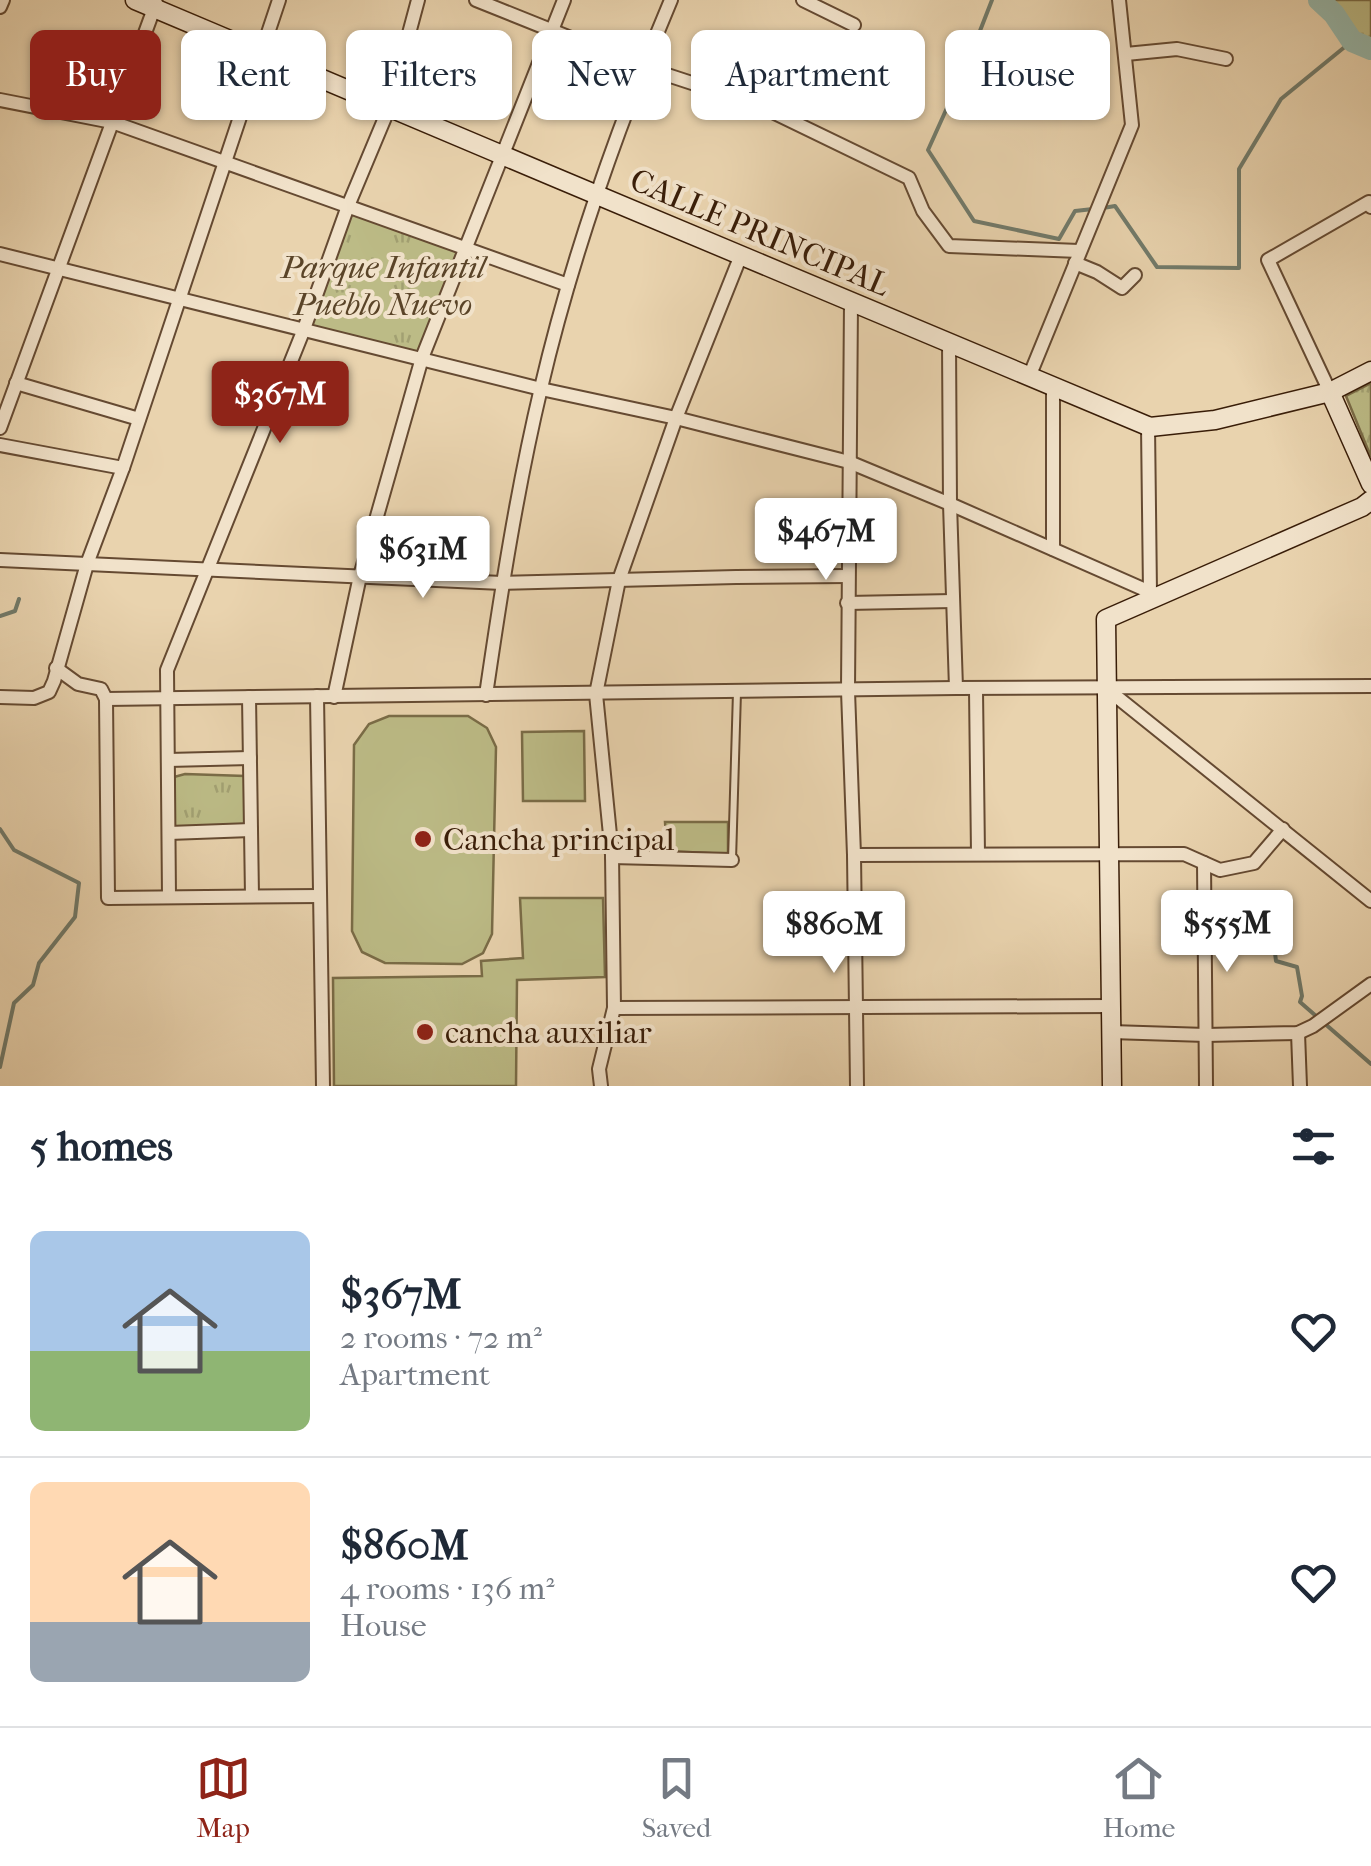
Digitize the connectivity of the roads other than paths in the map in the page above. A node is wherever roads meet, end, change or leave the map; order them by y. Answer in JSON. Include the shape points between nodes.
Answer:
{"nodes":[{"id":1,"x":135,"y":0,"type":"edge"},
{"id":2,"x":279,"y":0,"type":"edge"},
{"id":3,"x":418,"y":0,"type":"edge"},
{"id":4,"x":476,"y":0,"type":"edge"},
{"id":5,"x":564,"y":0,"type":"edge"},
{"id":6,"x":671,"y":0,"type":"edge"},
{"id":7,"x":802,"y":0,"type":"edge"},
{"id":8,"x":1119,"y":0,"type":"edge"},
{"id":9,"x":155,"y":4,"type":"edge"},
{"id":10,"x":854,"y":25,"type":"dead end"},
{"id":11,"x":210,"y":30,"type":"edge"},
{"id":12,"x":269,"y":30,"type":"edge"},
{"id":13,"x":410,"y":30,"type":"edge"},
{"id":14,"x":552,"y":30,"type":"joint"},
{"id":15,"x":658,"y":30,"type":"edge"},
{"id":16,"x":1126,"y":54,"type":"junction"},
{"id":17,"x":1226,"y":59,"type":"dead end"},
{"id":18,"x":671,"y":75,"type":"edge"},
{"id":19,"x":532,"y":80,"type":"edge"},
{"id":20,"x":0,"y":100,"type":"edge"},
{"id":21,"x":239,"y":120,"type":"edge"},
{"id":22,"x":383,"y":120,"type":"edge"},
{"id":23,"x":416,"y":120,"type":"edge"},
{"id":24,"x":623,"y":120,"type":"edge"},
{"id":25,"x":112,"y":122,"type":"junction"},
{"id":26,"x":502,"y":156,"type":"junction"},
{"id":27,"x":225,"y":162,"type":"junction"},
{"id":28,"x":596,"y":196,"type":"junction"},
{"id":29,"x":348,"y":206,"type":"junction"},
{"id":30,"x":1371,"y":206,"type":"edge"},
{"id":31,"x":466,"y":248,"type":"junction"},
{"id":32,"x":0,"y":254,"type":"edge"},
{"id":33,"x":741,"y":255,"type":"junction"},
{"id":34,"x":1077,"y":257,"type":"junction"},
{"id":35,"x":58,"y":268,"type":"junction"},
{"id":36,"x":1135,"y":275,"type":"dead end"},
{"id":37,"x":568,"y":285,"type":"junction"},
{"id":38,"x":179,"y":298,"type":"junction"},
{"id":39,"x":851,"y":302,"type":"junction"},
{"id":40,"x":304,"y":329,"type":"junction"},
{"id":41,"x":949,"y":343,"type":"junction"},
{"id":42,"x":422,"y":358,"type":"junction"},
{"id":43,"x":1371,"y":371,"type":"edge"},
{"id":44,"x":1029,"y":376,"type":"junction"},
{"id":45,"x":16,"y":384,"type":"junction"},
{"id":46,"x":1053,"y":386,"type":"junction"},
{"id":47,"x":541,"y":389,"type":"junction"},
{"id":48,"x":1330,"y":392,"type":"junction"},
{"id":49,"x":676,"y":418,"type":"junction"},
{"id":50,"x":139,"y":419,"type":"junction"},
{"id":51,"x":1148,"y":426,"type":"junction"},
{"id":52,"x":0,"y":428,"type":"edge"},
{"id":53,"x":0,"y":444,"type":"edge"},
{"id":54,"x":849,"y":462,"type":"junction"},
{"id":55,"x":123,"y":468,"type":"junction"},
{"id":56,"x":1371,"y":484,"type":"edge"},
{"id":57,"x":1371,"y":500,"type":"edge"},
{"id":58,"x":950,"y":504,"type":"junction"},
{"id":59,"x":1053,"y":549,"type":"junction"},
{"id":60,"x":0,"y":560,"type":"edge"},
{"id":61,"x":88,"y":564,"type":"junction"},
{"id":62,"x":208,"y":569,"type":"junction"},
{"id":63,"x":360,"y":576,"type":"junction"},
{"id":64,"x":848,"y":576,"type":"junction"},
{"id":65,"x":620,"y":580,"type":"junction"},
{"id":66,"x":502,"y":583,"type":"junction"},
{"id":67,"x":1152,"y":595,"type":"junction"},
{"id":68,"x":953,"y":602,"type":"junction"},
{"id":69,"x":847,"y":603,"type":"junction"},
{"id":70,"x":56,"y":668,"type":"junction"},
{"id":71,"x":1371,"y":686,"type":"edge"},
{"id":72,"x":956,"y":688,"type":"junction"},
{"id":73,"x":1107,"y":688,"type":"junction"},
{"id":74,"x":976,"y":690,"type":"junction"},
{"id":75,"x":848,"y":691,"type":"junction"},
{"id":76,"x":737,"y":692,"type":"junction"},
{"id":77,"x":596,"y":694,"type":"junction"},
{"id":78,"x":486,"y":695,"type":"junction"},
{"id":79,"x":317,"y":696,"type":"junction"},
{"id":80,"x":334,"y":696,"type":"junction"},
{"id":81,"x":0,"y":698,"type":"edge"},
{"id":82,"x":168,"y":698,"type":"junction"},
{"id":83,"x":248,"y":698,"type":"junction"},
{"id":84,"x":106,"y":699,"type":"junction"},
{"id":85,"x":250,"y":758,"type":"junction"},
{"id":86,"x":168,"y":760,"type":"junction"},
{"id":87,"x":1283,"y":829,"type":"junction"},
{"id":88,"x":251,"y":830,"type":"junction"},
{"id":89,"x":169,"y":832,"type":"junction"},
{"id":90,"x":978,"y":854,"type":"junction"},
{"id":91,"x":1109,"y":854,"type":"junction"},
{"id":92,"x":854,"y":855,"type":"junction"},
{"id":93,"x":612,"y":858,"type":"junction"},
{"id":94,"x":732,"y":860,"type":"joint"},
{"id":95,"x":1204,"y":863,"type":"junction"},
{"id":96,"x":252,"y":896,"type":"junction"},
{"id":97,"x":320,"y":896,"type":"junction"},
{"id":98,"x":169,"y":897,"type":"junction"},
{"id":99,"x":1371,"y":901,"type":"edge"},
{"id":100,"x":1371,"y":984,"type":"edge"},
{"id":101,"x":1111,"y":1006,"type":"junction"},
{"id":102,"x":855,"y":1007,"type":"junction"},
{"id":103,"x":614,"y":1008,"type":"junction"},
{"id":104,"x":1111,"y":1032,"type":"junction"},
{"id":105,"x":1298,"y":1033,"type":"junction"},
{"id":106,"x":1206,"y":1035,"type":"junction"},
{"id":107,"x":323,"y":1086,"type":"edge"},
{"id":108,"x":601,"y":1086,"type":"edge"},
{"id":109,"x":857,"y":1086,"type":"edge"},
{"id":110,"x":1112,"y":1086,"type":"edge"},
{"id":111,"x":1206,"y":1086,"type":"edge"},
{"id":112,"x":1300,"y":1086,"type":"edge"}],
"edges":[{"from":1,"to":9,"type":"main road","name":"CALLE PRINCIPAL"},
{"from":2,"to":12,"type":"street"},
{"from":3,"to":13,"type":"street"},
{"from":4,"to":14,"type":"street"},
{"from":5,"to":14,"type":"street"},
{"from":6,"to":15,"type":"street"},
{"from":7,"to":10,"type":"street"},
{"from":8,"to":16,"type":"street"},
{"from":9,"to":11,"type":"main road","name":"CALLE PRINCIPAL"},
{"from":9,"to":25,"type":"street"},
{"from":16,"to":17,"type":"street","via":[[1177,48]]},
{"from":16,"to":34,"type":"street","via":[[1132,125]]},
{"from":18,"to":34,"type":"street","via":[[756,104],[909,178],[948,246]]},
{"from":19,"to":26,"type":"street"},
{"from":20,"to":25,"type":"street"},
{"from":21,"to":27,"type":"street"},
{"from":22,"to":29,"type":"street"},
{"from":23,"to":26,"type":"main road","name":"CALLE PRINCIPAL"},
{"from":24,"to":28,"type":"street"},
{"from":25,"to":27,"type":"street"},
{"from":25,"to":35,"type":"street"},
{"from":26,"to":28,"type":"main road","name":"CALLE PRINCIPAL"},
{"from":26,"to":31,"type":"street"},
{"from":27,"to":29,"type":"street"},
{"from":27,"to":38,"type":"street"},
{"from":28,"to":33,"type":"main road","name":"CALLE PRINCIPAL"},
{"from":28,"to":37,"type":"street"},
{"from":29,"to":31,"type":"street"},
{"from":29,"to":40,"type":"street"},
{"from":30,"to":48,"type":"street","via":[[1268,260]]},
{"from":31,"to":37,"type":"street"},
{"from":31,"to":42,"type":"street"},
{"from":32,"to":35,"type":"street"},
{"from":33,"to":39,"type":"main road","name":"CALLE PRINCIPAL"},
{"from":33,"to":49,"type":"street"},
{"from":34,"to":36,"type":"street","via":[[1122,288]]},
{"from":34,"to":44,"type":"street"},
{"from":35,"to":38,"type":"street"},
{"from":35,"to":45,"type":"street"},
{"from":37,"to":47,"type":"street"},
{"from":38,"to":40,"type":"street"},
{"from":38,"to":50,"type":"street"},
{"from":39,"to":41,"type":"main road","name":"CALLE PRINCIPAL"},
{"from":39,"to":54,"type":"street"},
{"from":40,"to":42,"type":"street"},
{"from":40,"to":62,"type":"street"},
{"from":41,"to":44,"type":"main road","name":"CALLE PRINCIPAL"},
{"from":41,"to":58,"type":"street"},
{"from":42,"to":47,"type":"street"},
{"from":42,"to":63,"type":"street"},
{"from":43,"to":48,"type":"main road","name":"CALLE PRINCIPAL"},
{"from":44,"to":46,"type":"main road","name":"CALLE PRINCIPAL"},
{"from":45,"to":50,"type":"street"},
{"from":45,"to":52,"type":"street"},
{"from":46,"to":51,"type":"main road","name":"CALLE PRINCIPAL"},
{"from":46,"to":59,"type":"street"},
{"from":47,"to":49,"type":"street"},
{"from":47,"to":66,"type":"street"},
{"from":48,"to":51,"type":"main road","name":"CALLE PRINCIPAL","via":[[1216,420]]},
{"from":48,"to":56,"type":"main road"},
{"from":49,"to":54,"type":"street"},
{"from":49,"to":65,"type":"street"},
{"from":50,"to":55,"type":"street"},
{"from":51,"to":67,"type":"street"},
{"from":53,"to":55,"type":"street"},
{"from":54,"to":58,"type":"street"},
{"from":54,"to":64,"type":"street"},
{"from":55,"to":61,"type":"street"},
{"from":57,"to":67,"type":"main road"},
{"from":58,"to":59,"type":"street"},
{"from":58,"to":68,"type":"street"},
{"from":59,"to":67,"type":"street"},
{"from":60,"to":61,"type":"street"},
{"from":61,"to":62,"type":"street"},
{"from":61,"to":70,"type":"street"},
{"from":62,"to":63,"type":"street"},
{"from":62,"to":82,"type":"street","via":[[168,670]]},
{"from":63,"to":66,"type":"street"},
{"from":63,"to":80,"type":"street"},
{"from":64,"to":65,"type":"street"},
{"from":64,"to":69,"type":"street"},
{"from":65,"to":66,"type":"street"},
{"from":65,"to":77,"type":"street"},
{"from":66,"to":78,"type":"street"},
{"from":67,"to":73,"type":"main road","via":[[1106,619]]},
{"from":68,"to":69,"type":"street"},
{"from":68,"to":72,"type":"street"},
{"from":69,"to":75,"type":"street"},
{"from":70,"to":81,"type":"street","via":[[49,692]]},
{"from":70,"to":84,"type":"street","via":[[78,684],[101,688]]},
{"from":71,"to":73,"type":"street"},
{"from":72,"to":74,"type":"street"},
{"from":72,"to":75,"type":"street"},
{"from":73,"to":74,"type":"street"},
{"from":73,"to":87,"type":"street"},
{"from":73,"to":91,"type":"main road"},
{"from":74,"to":90,"type":"street"},
{"from":75,"to":76,"type":"street"},
{"from":75,"to":92,"type":"street"},
{"from":76,"to":77,"type":"street"},
{"from":76,"to":94,"type":"lane"},
{"from":77,"to":78,"type":"street"},
{"from":77,"to":93,"type":"street"},
{"from":78,"to":80,"type":"street"},
{"from":79,"to":80,"type":"street"},
{"from":79,"to":83,"type":"street"},
{"from":79,"to":97,"type":"street"},
{"from":82,"to":83,"type":"street"},
{"from":82,"to":84,"type":"street"},
{"from":82,"to":86,"type":"street"},
{"from":83,"to":85,"type":"street"},
{"from":84,"to":98,"type":"street","via":[[108,898]]},
{"from":85,"to":86,"type":"street"},
{"from":85,"to":88,"type":"street"},
{"from":86,"to":89,"type":"street"},
{"from":87,"to":95,"type":"street","via":[[1254,863],[1220,870]]},
{"from":87,"to":99,"type":"street"},
{"from":88,"to":89,"type":"street"},
{"from":88,"to":96,"type":"street"},
{"from":89,"to":98,"type":"street"},
{"from":90,"to":91,"type":"street"},
{"from":90,"to":92,"type":"street"},
{"from":91,"to":95,"type":"street","via":[[1184,854]]},
{"from":91,"to":101,"type":"main road"},
{"from":92,"to":102,"type":"street"},
{"from":93,"to":94,"type":"street"},
{"from":93,"to":103,"type":"street"},
{"from":95,"to":106,"type":"street"},
{"from":96,"to":97,"type":"street"},
{"from":96,"to":98,"type":"street"},
{"from":97,"to":107,"type":"street"},
{"from":100,"to":105,"type":"street"},
{"from":101,"to":102,"type":"street"},
{"from":101,"to":104,"type":"main road"},
{"from":102,"to":103,"type":"street"},
{"from":102,"to":109,"type":"street"},
{"from":103,"to":108,"type":"street","via":[[598,1069]]},
{"from":104,"to":106,"type":"street"},
{"from":104,"to":110,"type":"main road"},
{"from":105,"to":106,"type":"street"},
{"from":105,"to":112,"type":"street"},
{"from":106,"to":111,"type":"street"}]}
